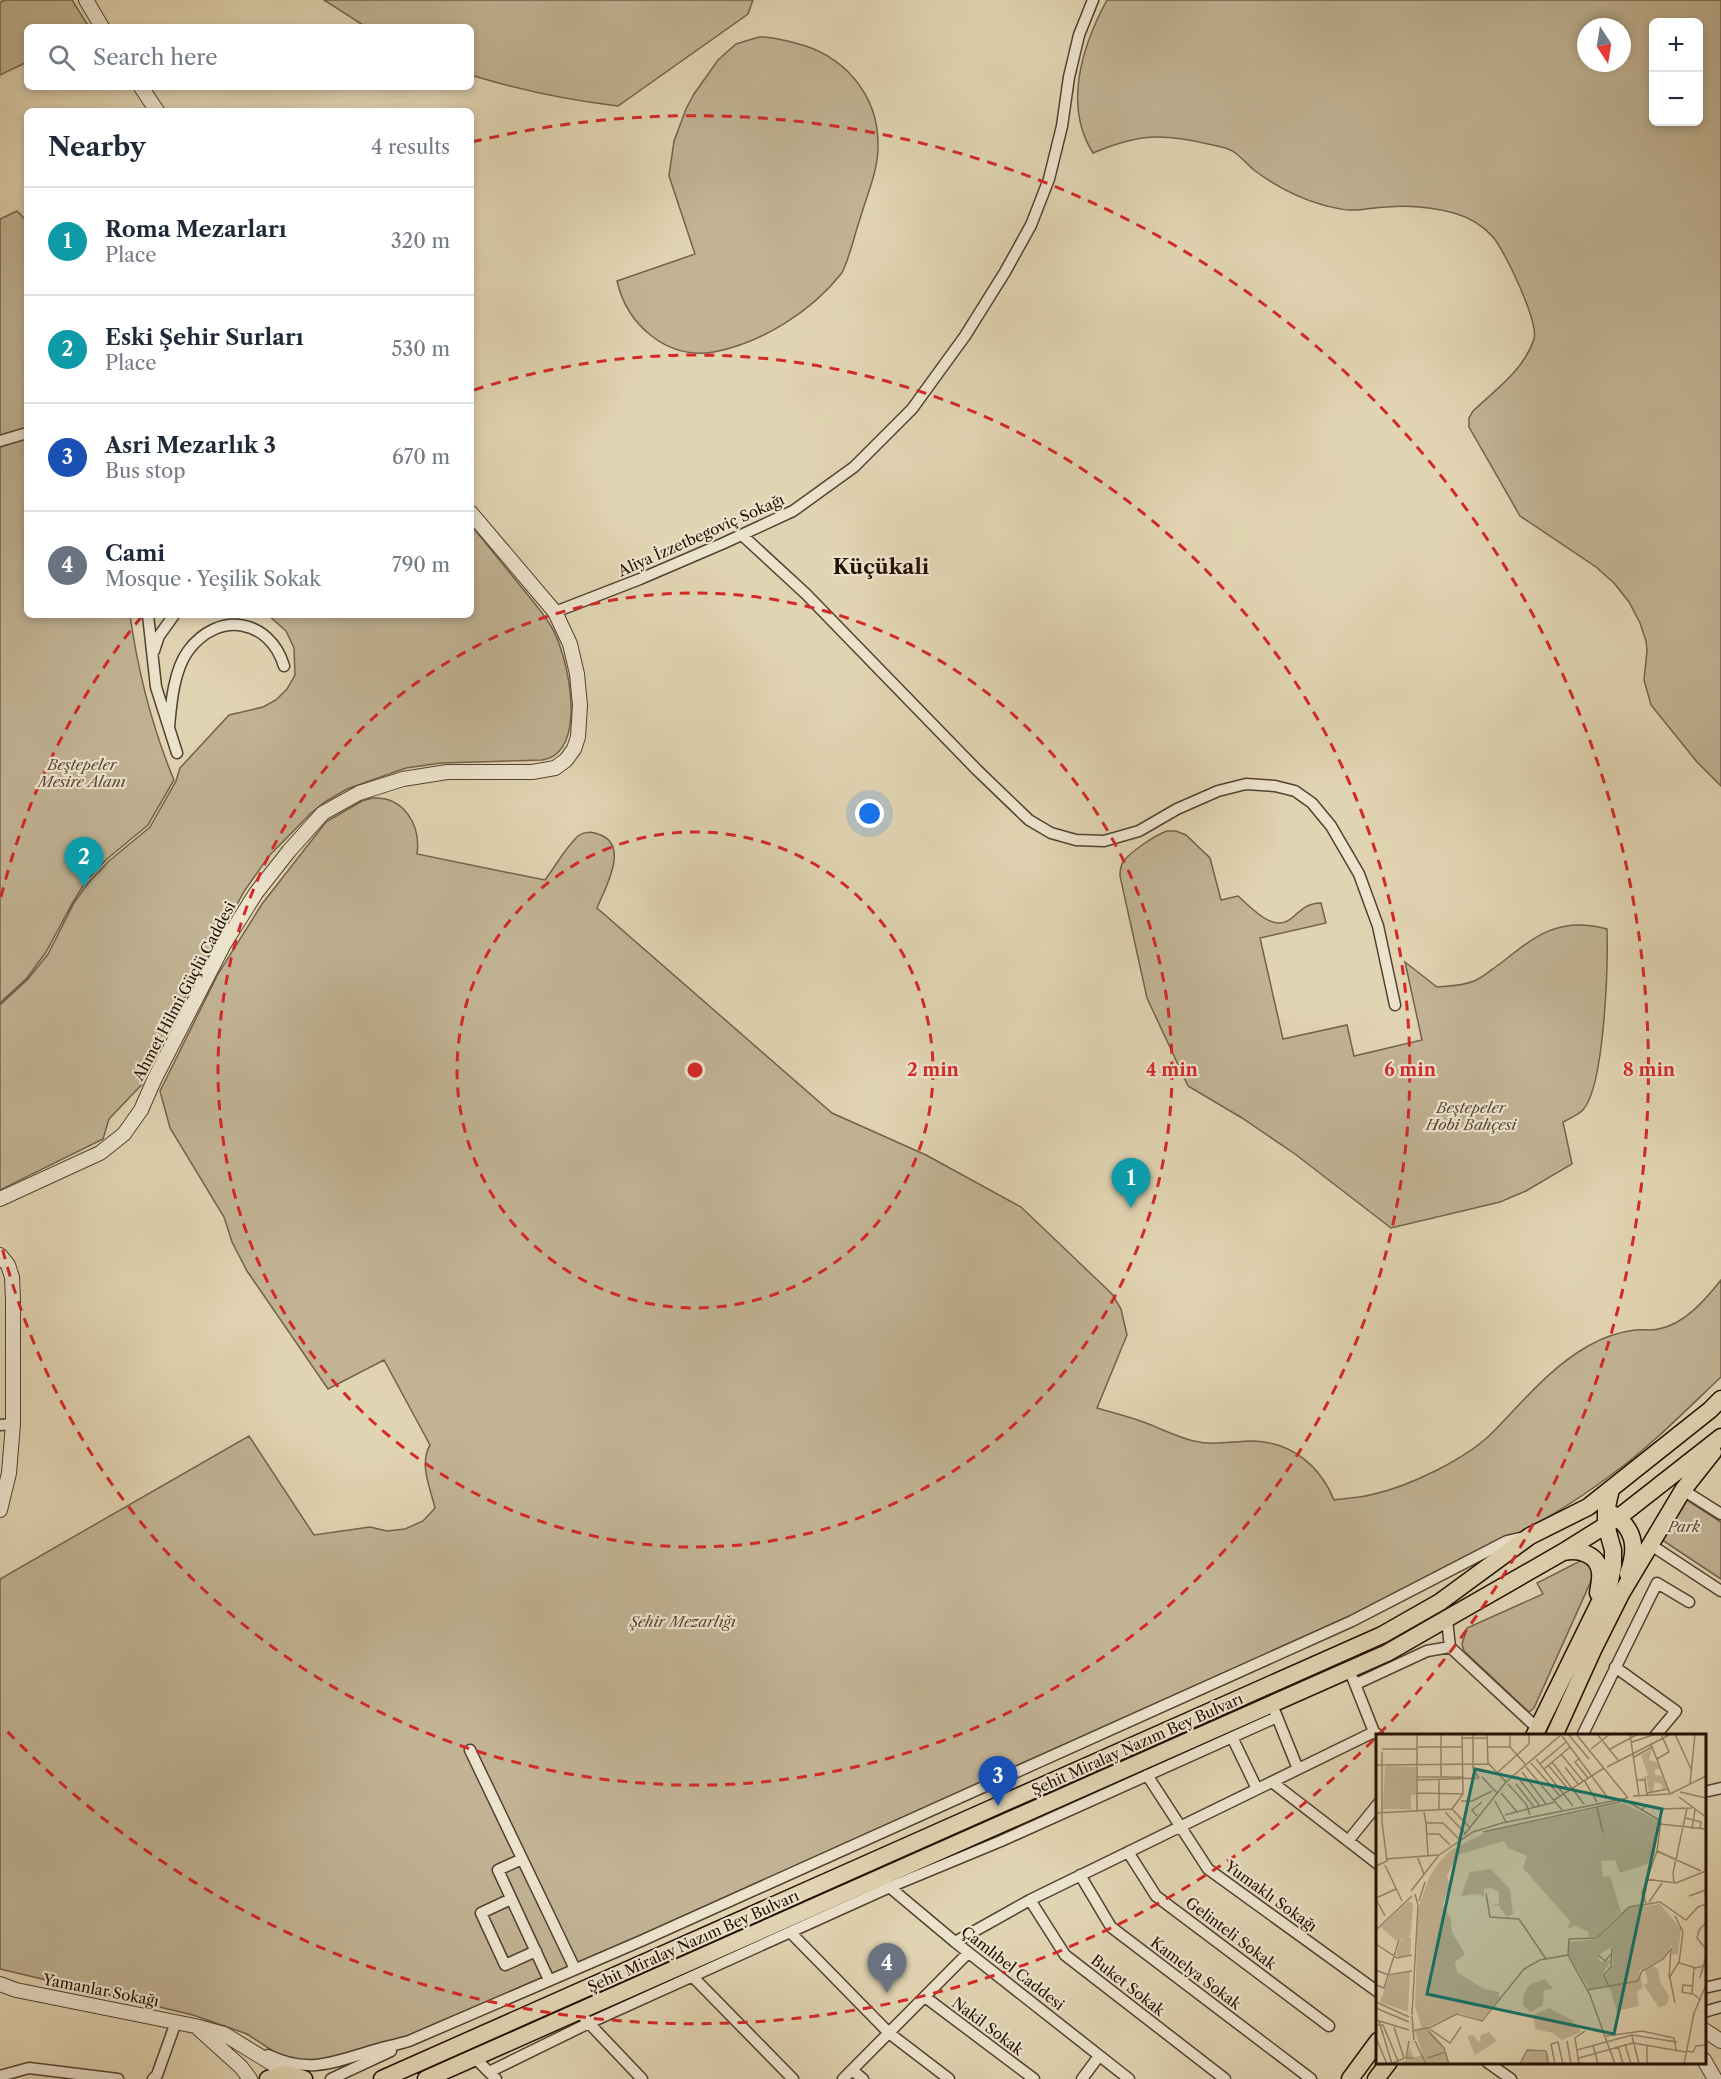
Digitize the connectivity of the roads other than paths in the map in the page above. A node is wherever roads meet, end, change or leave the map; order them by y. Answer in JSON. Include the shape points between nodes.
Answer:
{"nodes":[{"id":1,"x":86,"y":0,"type":"edge"},
{"id":2,"x":1093,"y":0,"type":"edge"},
{"id":3,"x":100,"y":24,"type":"edge"},
{"id":4,"x":143,"y":90,"type":"edge"},
{"id":5,"x":155,"y":108,"type":"edge"},
{"id":6,"x":24,"y":434,"type":"edge"},
{"id":7,"x":0,"y":441,"type":"edge"},
{"id":8,"x":474,"y":517,"type":"edge"},
{"id":9,"x":742,"y":535,"type":"junction"},
{"id":10,"x":555,"y":612,"type":"junction"},
{"id":11,"x":148,"y":618,"type":"edge"},
{"id":12,"x":172,"y":618,"type":"edge"},
{"id":13,"x":153,"y":656,"type":"junction"},
{"id":14,"x":284,"y":666,"type":"dead end"},
{"id":15,"x":169,"y":727,"type":"junction"},
{"id":16,"x":177,"y":753,"type":"dead end"},
{"id":17,"x":1395,"y":1005,"type":"dead end"},
{"id":18,"x":0,"y":1198,"type":"edge"},
{"id":19,"x":0,"y":1255,"type":"edge"},
{"id":20,"x":1721,"y":1399,"type":"edge"},
{"id":21,"x":6,"y":1425,"type":"edge"},
{"id":22,"x":1721,"y":1439,"type":"edge"},
{"id":23,"x":1611,"y":1489,"type":"junction"},
{"id":24,"x":1683,"y":1490,"type":"junction"},
{"id":25,"x":1588,"y":1507,"type":"junction"},
{"id":26,"x":0,"y":1509,"type":"edge"},
{"id":27,"x":1721,"y":1514,"type":"edge"},
{"id":28,"x":1610,"y":1518,"type":"junction"},
{"id":29,"x":1530,"y":1536,"type":"junction"},
{"id":30,"x":1651,"y":1545,"type":"junction"},
{"id":31,"x":1563,"y":1552,"type":"junction"},
{"id":32,"x":1721,"y":1591,"type":"edge"},
{"id":33,"x":1621,"y":1594,"type":"junction"},
{"id":34,"x":1689,"y":1602,"type":"dead end"},
{"id":35,"x":1597,"y":1607,"type":"junction"},
{"id":36,"x":1447,"y":1620,"type":"junction"},
{"id":37,"x":1450,"y":1647,"type":"junction"},
{"id":38,"x":1615,"y":1667,"type":"junction"},
{"id":39,"x":1353,"y":1677,"type":"junction"},
{"id":40,"x":1274,"y":1710,"type":"junction"},
{"id":41,"x":1535,"y":1732,"type":"edge"},
{"id":42,"x":1376,"y":1734,"type":"edge"},
{"id":43,"x":1555,"y":1734,"type":"edge"},
{"id":44,"x":1583,"y":1734,"type":"edge"},
{"id":45,"x":1657,"y":1734,"type":"edge"},
{"id":46,"x":1232,"y":1737,"type":"junction"},
{"id":47,"x":470,"y":1750,"type":"dead end"},
{"id":48,"x":1298,"y":1769,"type":"junction"},
{"id":49,"x":1147,"y":1775,"type":"junction"},
{"id":50,"x":1272,"y":1782,"type":"junction"},
{"id":51,"x":1721,"y":1788,"type":"edge"},
{"id":52,"x":1257,"y":1789,"type":"junction"},
{"id":53,"x":1706,"y":1792,"type":"edge"},
{"id":54,"x":1376,"y":1805,"type":"edge"},
{"id":55,"x":1179,"y":1827,"type":"junction"},
{"id":56,"x":1348,"y":1841,"type":"junction"},
{"id":57,"x":1128,"y":1851,"type":"junction"},
{"id":58,"x":522,"y":1859,"type":"junction"},
{"id":59,"x":1376,"y":1863,"type":"edge"},
{"id":60,"x":1080,"y":1875,"type":"junction"},
{"id":61,"x":885,"y":1883,"type":"junction"},
{"id":62,"x":511,"y":1899,"type":"junction"},
{"id":63,"x":1030,"y":1900,"type":"junction"},
{"id":64,"x":791,"y":1933,"type":"junction"},
{"id":65,"x":955,"y":1942,"type":"junction"},
{"id":66,"x":536,"y":1951,"type":"junction"},
{"id":67,"x":969,"y":1953,"type":"junction"},
{"id":68,"x":575,"y":1969,"type":"junction"},
{"id":69,"x":693,"y":1977,"type":"junction"},
{"id":70,"x":549,"y":1980,"type":"junction"},
{"id":71,"x":0,"y":1984,"type":"edge"},
{"id":72,"x":1721,"y":1984,"type":"edge"},
{"id":73,"x":1706,"y":1988,"type":"edge"},
{"id":74,"x":1376,"y":1991,"type":"edge"},
{"id":75,"x":925,"y":1997,"type":"junction"},
{"id":76,"x":1721,"y":2007,"type":"edge"},
{"id":77,"x":1706,"y":2011,"type":"edge"},
{"id":78,"x":584,"y":2017,"type":"junction"},
{"id":79,"x":176,"y":2022,"type":"junction"},
{"id":80,"x":195,"y":2025,"type":"junction"},
{"id":81,"x":1329,"y":2026,"type":"dead end"},
{"id":82,"x":1706,"y":2031,"type":"edge"},
{"id":83,"x":889,"y":2033,"type":"junction"},
{"id":84,"x":409,"y":2041,"type":"junction"},
{"id":85,"x":1721,"y":2041,"type":"edge"},
{"id":86,"x":1376,"y":2042,"type":"edge"},
{"id":87,"x":257,"y":2054,"type":"junction"},
{"id":88,"x":1100,"y":2056,"type":"junction"},
{"id":89,"x":474,"y":2057,"type":"junction"},
{"id":90,"x":1706,"y":2063,"type":"edge"},
{"id":91,"x":1387,"y":2064,"type":"edge"},
{"id":92,"x":1490,"y":2064,"type":"edge"},
{"id":93,"x":852,"y":2070,"type":"junction"},
{"id":94,"x":492,"y":2075,"type":"edge"},
{"id":95,"x":0,"y":2076,"type":"edge"},
{"id":96,"x":296,"y":2076,"type":"edge"},
{"id":97,"x":118,"y":2079,"type":"edge"},
{"id":98,"x":153,"y":2079,"type":"edge"},
{"id":99,"x":250,"y":2079,"type":"edge"},
{"id":100,"x":268,"y":2079,"type":"edge"},
{"id":101,"x":331,"y":2079,"type":"edge"},
{"id":102,"x":382,"y":2079,"type":"edge"},
{"id":103,"x":426,"y":2079,"type":"edge"},
{"id":104,"x":642,"y":2079,"type":"edge"},
{"id":105,"x":793,"y":2079,"type":"edge"},
{"id":106,"x":843,"y":2079,"type":"edge"},
{"id":107,"x":863,"y":2079,"type":"edge"},
{"id":108,"x":949,"y":2079,"type":"edge"},
{"id":109,"x":1034,"y":2079,"type":"edge"},
{"id":110,"x":1082,"y":2079,"type":"edge"},
{"id":111,"x":1130,"y":2079,"type":"edge"},
{"id":112,"x":1225,"y":2079,"type":"edge"},
{"id":113,"x":1311,"y":2079,"type":"edge"},
{"id":114,"x":1350,"y":2079,"type":"edge"},
{"id":115,"x":1376,"y":2079,"type":"edge"},
{"id":116,"x":1511,"y":2079,"type":"edge"},
{"id":117,"x":1715,"y":2079,"type":"edge"}],
"edges":[{"from":1,"to":3,"type":"street"},
{"from":2,"to":9,"type":"street","name":"Aliya İzzetbegoviç Sokağı","via":[[1079,35],[1046,188],[1026,234],[965,336],[912,409],[854,467],[794,511]]},
{"from":4,"to":5,"type":"street"},
{"from":6,"to":7,"type":"street"},
{"from":8,"to":10,"type":"street","name":"Ahmet Hilmi Güçlü Caddesi"},
{"from":9,"to":10,"type":"street","name":"Aliya İzzetbegoviç Sokağı"},
{"from":9,"to":17,"type":"street","via":[[806,594],[1029,820],[1052,833],[1076,840],[1104,841],[1139,831],[1218,791],[1246,784],[1295,791],[1312,803],[1331,826],[1359,874],[1378,926]]},
{"from":10,"to":18,"type":"street","name":"Ahmet Hilmi Güçlü Caddesi","via":[[570,644],[580,705],[578,737],[566,760],[555,768],[532,772],[447,772],[403,779],[359,793],[323,813],[256,893],[141,1110],[124,1134],[100,1153]]},
{"from":11,"to":13,"type":"street"},
{"from":12,"to":13,"type":"street","via":[[159,636]]},
{"from":13,"to":15,"type":"street","via":[[156,687]]},
{"from":14,"to":15,"type":"street","via":[[273,643],[257,632],[234,624],[215,627],[187,652],[173,688]]},
{"from":15,"to":16,"type":"street"},
{"from":19,"to":21,"type":"street","via":[[12,1277]]},
{"from":20,"to":23,"type":"main road","name":"Şehit Miralay Nazım Bey Bulvarı"},
{"from":21,"to":26,"type":"street","via":[[9,1473]]},
{"from":22,"to":24,"type":"main road"},
{"from":22,"to":28,"type":"main road","name":"Şehit Miralay Nazım Bey Bulvarı"},
{"from":23,"to":25,"type":"main road","name":"Şehit Miralay Nazım Bey Bulvarı"},
{"from":23,"to":28,"type":"main road"},
{"from":24,"to":27,"type":"street"},
{"from":24,"to":30,"type":"main road"},
{"from":25,"to":28,"type":"main road"},
{"from":25,"to":29,"type":"main road","name":"Şehit Miralay Nazım Bey Bulvarı"},
{"from":28,"to":31,"type":"main road","name":"Şehit Miralay Nazım Bey Bulvarı"},
{"from":28,"to":33,"type":"main road","via":[[1630,1531],[1633,1546],[1633,1561]]},
{"from":28,"to":35,"type":"main road","via":[[1614,1566]]},
{"from":29,"to":68,"type":"street","via":[[1507,1541],[1352,1621]]},
{"from":29,"to":102,"type":"main road","name":"Şehit Miralay Nazım Bey Bulvarı","via":[[1440,1602],[1382,1635]]},
{"from":30,"to":32,"type":"street"},
{"from":30,"to":33,"type":"main road"},
{"from":31,"to":35,"type":"main road","via":[[1588,1554],[1598,1566]]},
{"from":31,"to":36,"type":"main road","name":"Şehit Miralay Nazım Bey Bulvarı"},
{"from":33,"to":43,"type":"main road"},
{"from":34,"to":38,"type":"street","via":[[1657,1583]]},
{"from":35,"to":41,"type":"main road"},
{"from":36,"to":37,"type":"street"},
{"from":36,"to":39,"type":"main road","name":"Şehit Miralay Nazım Bey Bulvarı"},
{"from":37,"to":39,"type":"street"},
{"from":37,"to":41,"type":"street"},
{"from":38,"to":44,"type":"street"},
{"from":38,"to":45,"type":"street","via":[[1676,1711]]},
{"from":39,"to":40,"type":"main road","name":"Şehit Miralay Nazım Bey Bulvarı"},
{"from":39,"to":42,"type":"street"},
{"from":40,"to":46,"type":"street"},
{"from":40,"to":48,"type":"street"},
{"from":40,"to":61,"type":"main road","name":"Şehit Miralay Nazım Bey Bulvarı"},
{"from":42,"to":48,"type":"street"},
{"from":46,"to":49,"type":"street"},
{"from":46,"to":52,"type":"street"},
{"from":47,"to":58,"type":"street"},
{"from":48,"to":50,"type":"street"},
{"from":49,"to":55,"type":"street","name":"Yumaklı Sokağı"},
{"from":49,"to":61,"type":"street","via":[[1001,1841]]},
{"from":50,"to":52,"type":"street"},
{"from":50,"to":56,"type":"street"},
{"from":51,"to":53,"type":"street"},
{"from":52,"to":55,"type":"street"},
{"from":54,"to":56,"type":"street"},
{"from":55,"to":57,"type":"street"},
{"from":55,"to":74,"type":"street","name":"Yumaklı Sokağı","via":[[1208,1869]]},
{"from":56,"to":59,"type":"street"},
{"from":57,"to":60,"type":"street"},
{"from":57,"to":81,"type":"street","name":"Gelinteli Sokak","via":[[1156,1896]]},
{"from":58,"to":62,"type":"street","via":[[498,1870]]},
{"from":58,"to":68,"type":"street"},
{"from":60,"to":63,"type":"street"},
{"from":60,"to":113,"type":"street","name":"Kamelya Sokak","via":[[1111,1927]]},
{"from":61,"to":64,"type":"street"},
{"from":61,"to":65,"type":"street","name":"Çamlıbel Caddesi"},
{"from":61,"to":78,"type":"main road","name":"Şehit Miralay Nazım Bey Bulvarı"},
{"from":62,"to":66,"type":"street"},
{"from":62,"to":66,"type":"street","via":[[481,1913],[500,1955],[505,1965]]},
{"from":63,"to":65,"type":"street"},
{"from":63,"to":112,"type":"street","name":"Buket Sokak","via":[[1065,1955]]},
{"from":64,"to":69,"type":"street"},
{"from":64,"to":83,"type":"street"},
{"from":65,"to":67,"type":"street","name":"Çamlıbel Caddesi"},
{"from":66,"to":70,"type":"street"},
{"from":67,"to":75,"type":"street"},
{"from":67,"to":88,"type":"street","name":"Çamlıbel Caddesi"},
{"from":68,"to":70,"type":"street"},
{"from":69,"to":78,"type":"street"},
{"from":69,"to":105,"type":"street"},
{"from":70,"to":84,"type":"street"},
{"from":71,"to":79,"type":"street","name":"Yamanlar Sokağı"},
{"from":72,"to":73,"type":"street"},
{"from":75,"to":83,"type":"street"},
{"from":75,"to":109,"type":"street","name":"Nakil Sokak"},
{"from":76,"to":77,"type":"street"},
{"from":78,"to":89,"type":"main road","name":"Şehit Miralay Nazım Bey Bulvarı"},
{"from":78,"to":94,"type":"street"},
{"from":78,"to":104,"type":"street"},
{"from":79,"to":80,"type":"street","name":"Yamanlar Sokağı"},
{"from":79,"to":98,"type":"street"},
{"from":80,"to":87,"type":"street","name":"Yamanlar Sokağı","via":[[224,2034]]},
{"from":80,"to":99,"type":"street"},
{"from":82,"to":85,"type":"street"},
{"from":83,"to":93,"type":"street"},
{"from":83,"to":108,"type":"street"},
{"from":84,"to":87,"type":"street","via":[[315,2066],[293,2065]]},
{"from":84,"to":101,"type":"street"},
{"from":86,"to":114,"type":"main road"},
{"from":87,"to":96,"type":"street","name":"Yamanlar Sokağı"},
{"from":88,"to":110,"type":"street"},
{"from":88,"to":111,"type":"street","name":"Çamlıbel Caddesi"},
{"from":89,"to":94,"type":"street"},
{"from":89,"to":103,"type":"main road","name":"Şehit Miralay Nazım Bey Bulvarı"},
{"from":90,"to":117,"type":"street"},
{"from":91,"to":115,"type":"main road"},
{"from":92,"to":116,"type":"street"},
{"from":93,"to":106,"type":"street"},
{"from":93,"to":107,"type":"street"},
{"from":95,"to":97,"type":"street","via":[[29,2068]]},
{"from":96,"to":100,"type":"main road","via":[[278,2074]]}]}
